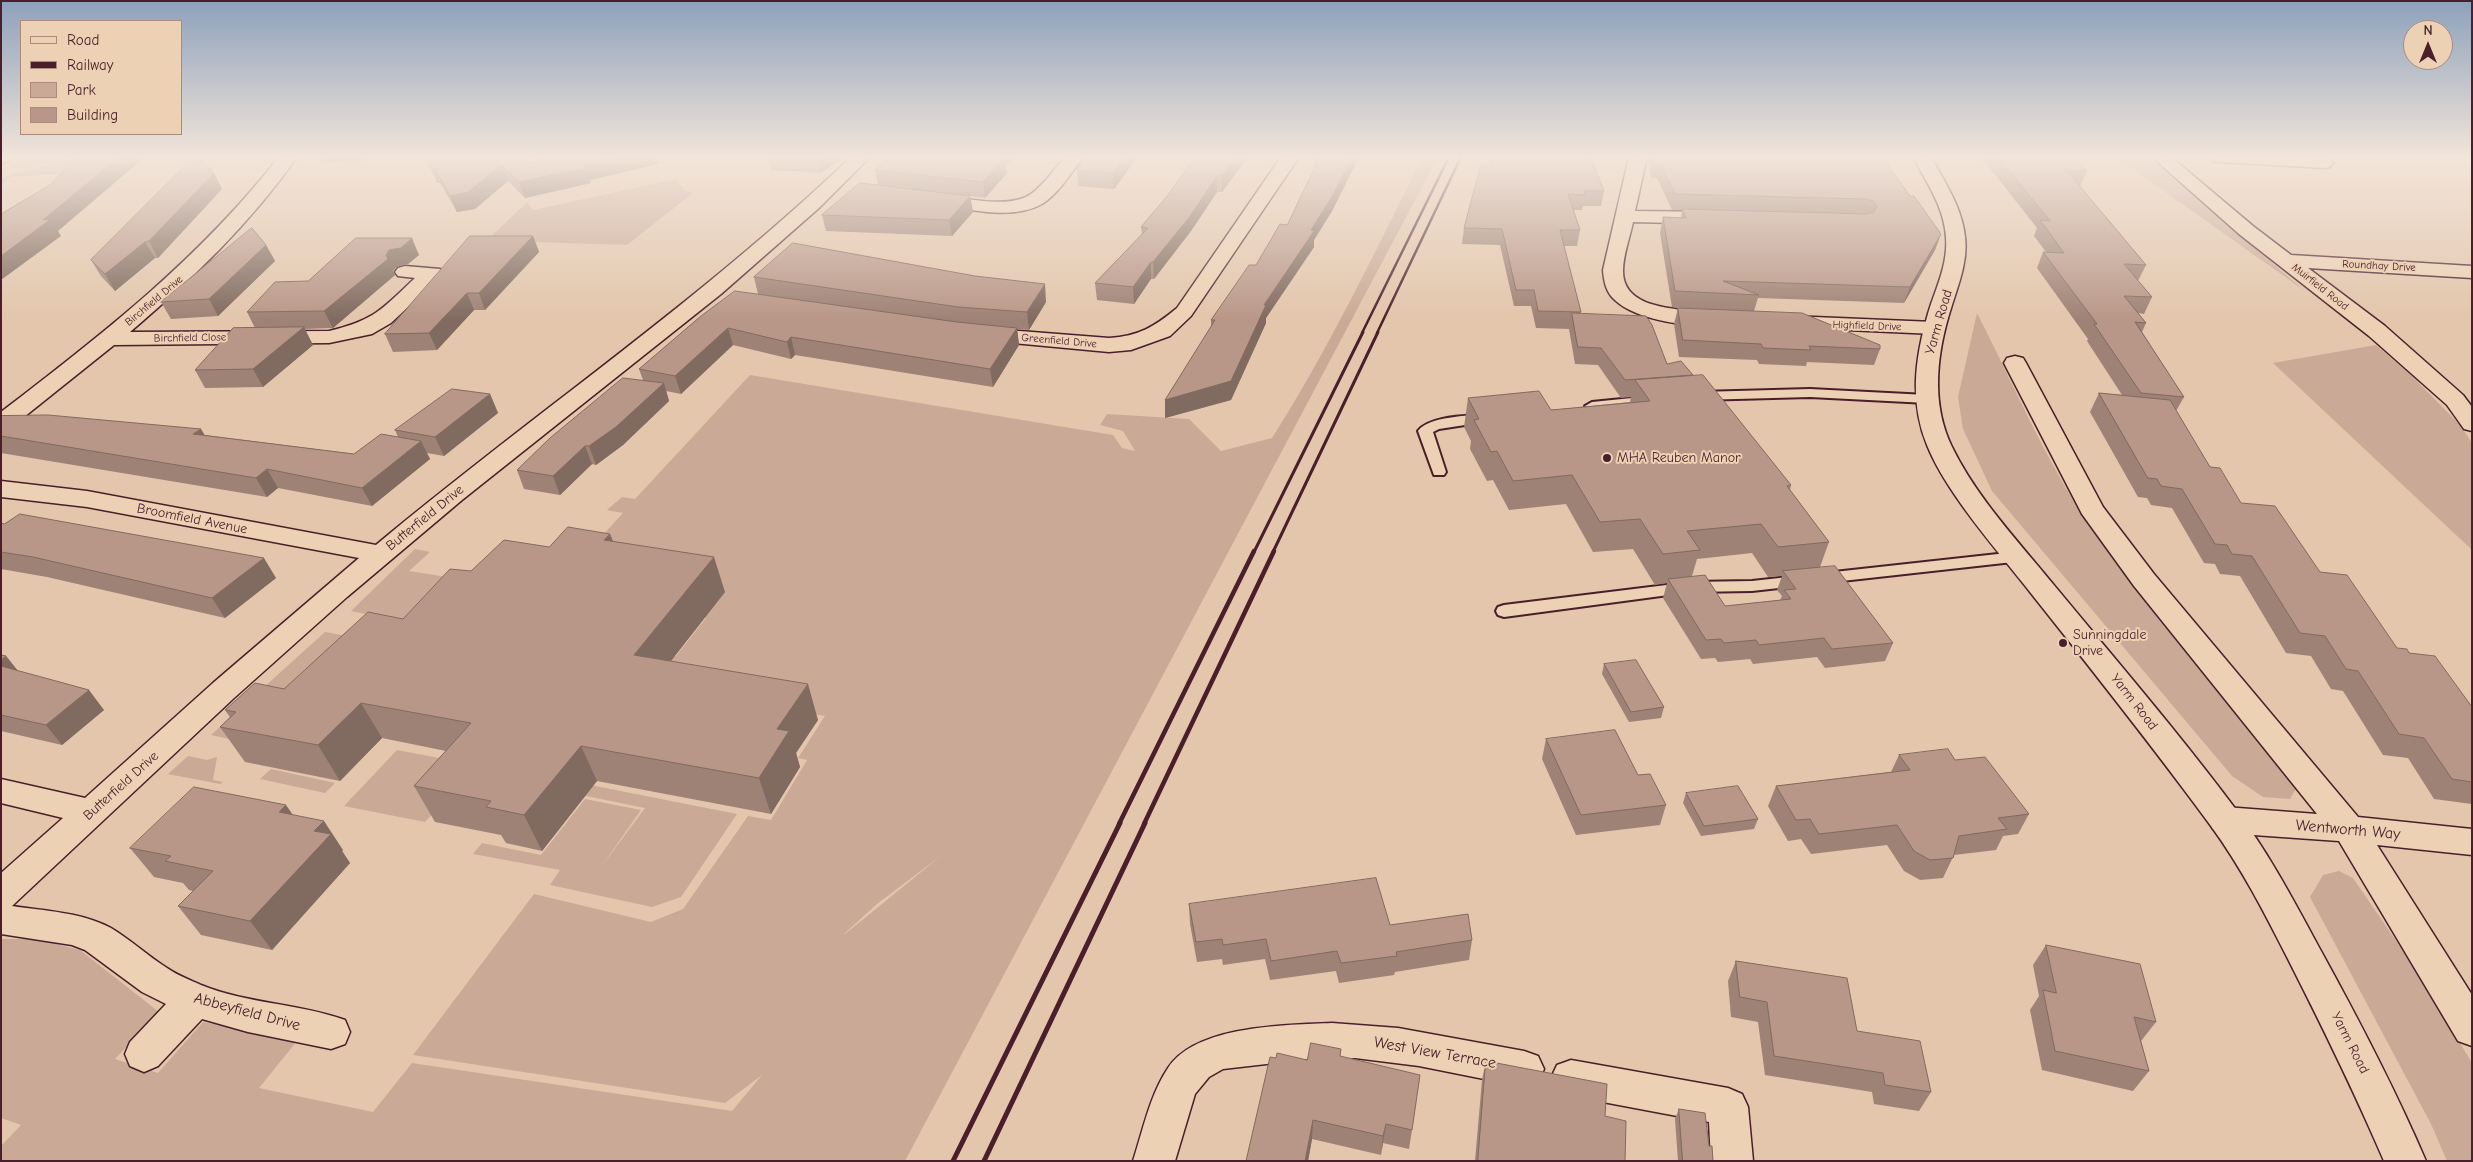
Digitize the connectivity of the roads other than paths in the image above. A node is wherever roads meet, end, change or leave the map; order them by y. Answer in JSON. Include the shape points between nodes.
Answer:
{"nodes":[{"id":1,"x":243,"y":211,"type":"edge"},
{"id":2,"x":816,"y":211,"type":"edge"},
{"id":3,"x":1253,"y":211,"type":"edge"},
{"id":4,"x":1627,"y":211,"type":"edge"},
{"id":5,"x":1951,"y":211,"type":"edge"},
{"id":6,"x":2224,"y":211,"type":"edge"},
{"id":7,"x":1626,"y":216,"type":"junction"},
{"id":8,"x":1731,"y":219,"type":"edge"},
{"id":9,"x":2287,"y":261,"type":"junction"},
{"id":10,"x":405,"y":272,"type":"dead end"},
{"id":11,"x":2472,"y":272,"type":"edge"},
{"id":12,"x":1730,"y":320,"type":"edge"},
{"id":13,"x":1768,"y":321,"type":"edge"},
{"id":14,"x":1934,"y":328,"type":"junction"},
{"id":15,"x":960,"y":332,"type":"edge"},
{"id":16,"x":108,"y":339,"type":"junction"},
{"id":17,"x":2015,"y":363,"type":"dead end"},
{"id":18,"x":1687,"y":397,"type":"edge"},
{"id":19,"x":1668,"y":398,"type":"edge"},
{"id":20,"x":1926,"y":400,"type":"junction"},
{"id":21,"x":2463,"y":401,"type":"edge"},
{"id":22,"x":12,"y":407,"type":"edge"},
{"id":23,"x":1579,"y":408,"type":"edge"},
{"id":24,"x":1501,"y":417,"type":"edge"},
{"id":25,"x":1,"y":424,"type":"edge"},
{"id":26,"x":2472,"y":424,"type":"edge"},
{"id":27,"x":1439,"y":472,"type":"dead end"},
{"id":28,"x":1,"y":489,"type":"edge"},
{"id":29,"x":381,"y":554,"type":"junction"},
{"id":30,"x":2016,"y":557,"type":"junction"},
{"id":31,"x":1504,"y":611,"type":"dead end"},
{"id":32,"x":1,"y":791,"type":"edge"},
{"id":33,"x":91,"y":812,"type":"junction"},
{"id":34,"x":2224,"y":820,"type":"junction"},
{"id":35,"x":2349,"y":830,"type":"junction"},
{"id":36,"x":2472,"y":842,"type":"edge"},
{"id":37,"x":1,"y":895,"type":"edge"},
{"id":38,"x":1,"y":919,"type":"edge"},
{"id":39,"x":195,"y":1000,"type":"junction"},
{"id":40,"x":2472,"y":1029,"type":"edge"},
{"id":41,"x":331,"y":1032,"type":"dead end"},
{"id":42,"x":144,"y":1054,"type":"dead end"},
{"id":43,"x":1154,"y":1161,"type":"edge"},
{"id":44,"x":1732,"y":1161,"type":"edge"},
{"id":45,"x":2405,"y":1161,"type":"edge"}],
"edges":[{"from":1,"to":16,"type":"street","name":"Birchfield Drive","via":[[206,254]]},
{"from":2,"to":29,"type":"street","name":"Butterfield Drive","via":[[722,297],[468,483]]},
{"from":3,"to":15,"type":"street","name":"Greenfield Drive","via":[[1184,312],[1162,331],[1131,343],[1110,345]]},
{"from":4,"to":7,"type":"street"},
{"from":5,"to":14,"type":"street","name":"Yarm Road","via":[[1956,238],[1954,267]]},
{"from":6,"to":9,"type":"street","name":"Muirfield Road"},
{"from":7,"to":8,"type":"street"},
{"from":7,"to":12,"type":"street","via":[[1611,281],[1623,299],[1650,311]]},
{"from":9,"to":11,"type":"street","name":"Roundhay Drive"},
{"from":9,"to":21,"type":"street","name":"Muirfield Road"},
{"from":10,"to":16,"type":"street","name":"Birchfield Close","via":[[433,273],[384,319],[364,329],[329,337]]},
{"from":13,"to":14,"type":"street","name":"Highfield Drive"},
{"from":14,"to":20,"type":"street","name":"Yarm Road","via":[[1926,371]]},
{"from":16,"to":22,"type":"street","name":"Birchfield Drive"},
{"from":17,"to":35,"type":"street","via":[[2094,513],[2134,567]]},
{"from":18,"to":20,"type":"lane","via":[[1810,393]]},
{"from":19,"to":23,"type":"lane"},
{"from":20,"to":30,"type":"street","name":"Yarm Road","via":[[1934,432],[1959,481]]},
{"from":21,"to":26,"type":"street","name":"Muirfield Road"},
{"from":22,"to":25,"type":"street","name":"Birchfield Drive"},
{"from":24,"to":27,"type":"lane","via":[[1429,427],[1425,434]]},
{"from":28,"to":29,"type":"street","name":"Broomfield Avenue","via":[[87,499]]},
{"from":29,"to":33,"type":"street","name":"Butterfield Drive"},
{"from":30,"to":31,"type":"lane","via":[[1752,586],[1690,587]]},
{"from":30,"to":34,"type":"street","name":"Yarm Road","via":[[2126,692]]},
{"from":32,"to":33,"type":"street"},
{"from":33,"to":37,"type":"street","name":"Butterfield Drive"},
{"from":34,"to":35,"type":"street","name":"Wentworth Way"},
{"from":34,"to":45,"type":"street","name":"Yarm Road","via":[[2261,873],[2354,1048]]},
{"from":35,"to":36,"type":"street","name":"Wentworth Way"},
{"from":35,"to":40,"type":"street"},
{"from":38,"to":39,"type":"street","name":"Abbeyfield Drive","via":[[75,930],[98,939],[155,981]]},
{"from":39,"to":41,"type":"street","name":"Abbeyfield Drive"},
{"from":39,"to":42,"type":"street"},
{"from":43,"to":44,"type":"street","name":"West View Terrace","via":[[1181,1081],[1198,1063],[1224,1050],[1327,1041],[1354,1041],[1432,1051],[1728,1108]]}]}
